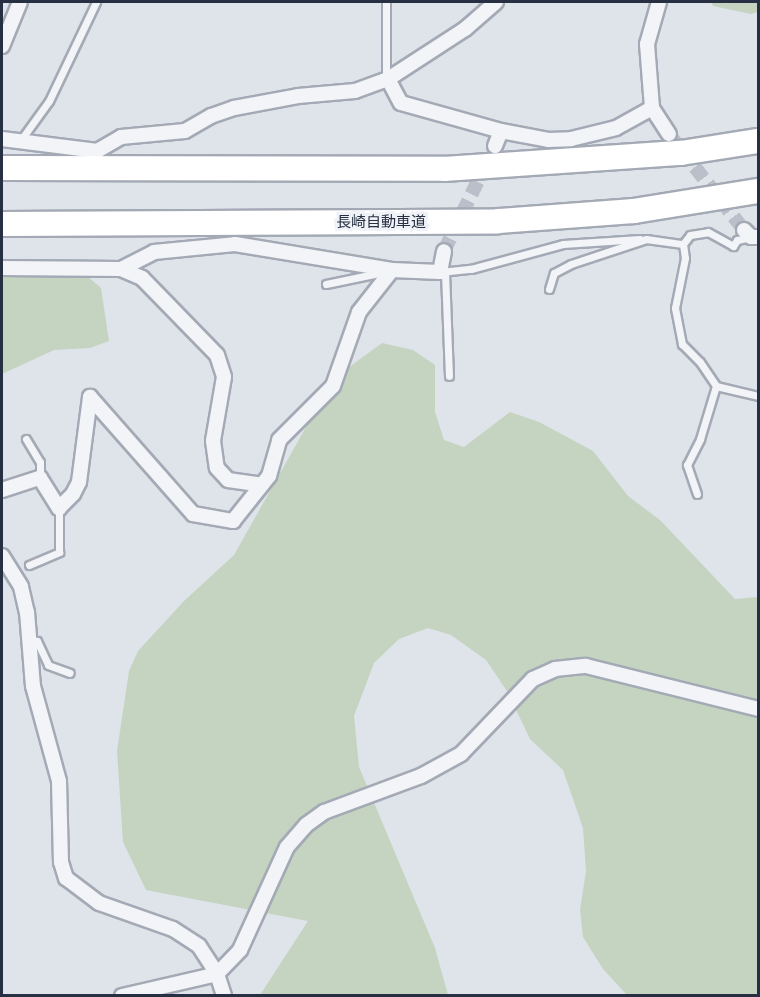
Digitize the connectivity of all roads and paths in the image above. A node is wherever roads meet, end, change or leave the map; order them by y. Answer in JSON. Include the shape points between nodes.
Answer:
{"nodes":[{"id":1,"x":20,"y":2,"type":"edge"},
{"id":2,"x":96,"y":2,"type":"edge"},
{"id":3,"x":386,"y":2,"type":"edge"},
{"id":4,"x":496,"y":2,"type":"edge"},
{"id":5,"x":659,"y":2,"type":"edge"},
{"id":6,"x":2,"y":46,"type":"edge"},
{"id":7,"x":387,"y":79,"type":"junction"},
{"id":8,"x":652,"y":108,"type":"junction"},
{"id":9,"x":501,"y":131,"type":"junction"},
{"id":10,"x":669,"y":134,"type":"tunnel mouth"},
{"id":11,"x":2,"y":139,"type":"edge"},
{"id":12,"x":20,"y":141,"type":"junction"},
{"id":13,"x":759,"y":141,"type":"edge"},
{"id":14,"x":495,"y":147,"type":"dead end"},
{"id":15,"x":2,"y":168,"type":"edge"},
{"id":16,"x":759,"y":193,"type":"edge"},
{"id":17,"x":2,"y":224,"type":"edge"},
{"id":18,"x":751,"y":235,"type":"edge"},
{"id":19,"x":646,"y":239,"type":"junction"},
{"id":20,"x":683,"y":244,"type":"junction"},
{"id":21,"x":444,"y":251,"type":"tunnel mouth"},
{"id":22,"x":2,"y":268,"type":"edge"},
{"id":23,"x":121,"y":269,"type":"junction"},
{"id":24,"x":392,"y":270,"type":"junction"},
{"id":25,"x":442,"y":272,"type":"junction"},
{"id":26,"x":326,"y":284,"type":"dead end"},
{"id":27,"x":549,"y":289,"type":"dead end"},
{"id":28,"x":449,"y":376,"type":"dead end"},
{"id":29,"x":716,"y":386,"type":"junction"},
{"id":30,"x":759,"y":396,"type":"edge"},
{"id":31,"x":26,"y":439,"type":"dead end"},
{"id":32,"x":40,"y":478,"type":"junction"},
{"id":33,"x":261,"y":485,"type":"junction"},
{"id":34,"x":2,"y":490,"type":"edge"},
{"id":35,"x":697,"y":494,"type":"dead end"},
{"id":36,"x":59,"y":508,"type":"junction"},
{"id":37,"x":2,"y":556,"type":"edge"},
{"id":38,"x":29,"y":565,"type":"dead end"},
{"id":39,"x":29,"y":640,"type":"junction"},
{"id":40,"x":70,"y":673,"type":"dead end"},
{"id":41,"x":759,"y":709,"type":"edge"},
{"id":42,"x":217,"y":974,"type":"junction"},
{"id":43,"x":122,"y":996,"type":"edge"},
{"id":44,"x":224,"y":996,"type":"edge"}],
"edges":[{"from":1,"to":6,"type":"street"},
{"from":2,"to":12,"type":"lane","via":[[49,101]]},
{"from":3,"to":7,"type":"lane"},
{"from":4,"to":7,"type":"street","via":[[465,29]]},
{"from":5,"to":8,"type":"street","via":[[647,44]]},
{"from":7,"to":9,"type":"street","via":[[401,103]]},
{"from":7,"to":12,"type":"street","via":[[355,91],[234,108],[185,131],[121,137],[97,151]]},
{"from":8,"to":9,"type":"street","via":[[616,128],[571,140]]},
{"from":8,"to":10,"type":"street"},
{"from":9,"to":14,"type":"street"},
{"from":11,"to":12,"type":"street"},
{"from":13,"to":15,"type":"highway","via":[[670,154],[444,170]]},
{"from":16,"to":17,"type":"highway","name":"長崎自動車道","via":[[634,211],[498,221]]},
{"from":18,"to":20,"type":"lane","via":[[737,240],[733,246],[708,232],[690,235]]},
{"from":19,"to":20,"type":"lane"},
{"from":19,"to":25,"type":"lane","via":[[563,244],[471,269]]},
{"from":19,"to":27,"type":"lane","via":[[554,273]]},
{"from":20,"to":29,"type":"lane","via":[[685,258],[675,308],[682,344]]},
{"from":21,"to":25,"type":"street"},
{"from":22,"to":23,"type":"street"},
{"from":23,"to":24,"type":"street","via":[[154,252],[235,244]]},
{"from":23,"to":33,"type":"street","via":[[142,278],[217,355],[224,377],[213,441],[217,468],[228,480]]},
{"from":24,"to":25,"type":"street"},
{"from":24,"to":26,"type":"lane"},
{"from":24,"to":33,"type":"street","via":[[359,312],[333,386],[279,440],[269,476]]},
{"from":25,"to":28,"type":"lane"},
{"from":29,"to":30,"type":"lane"},
{"from":29,"to":35,"type":"lane","via":[[700,439],[687,465]]},
{"from":31,"to":32,"type":"lane","via":[[40,462]]},
{"from":32,"to":34,"type":"street"},
{"from":32,"to":36,"type":"street"},
{"from":33,"to":36,"type":"street","via":[[233,521],[193,514],[90,397],[78,488]]},
{"from":36,"to":38,"type":"lane","via":[[59,552]]},
{"from":37,"to":39,"type":"street","via":[[21,587]]},
{"from":39,"to":40,"type":"lane","via":[[37,641],[48,665]]},
{"from":39,"to":42,"type":"street","via":[[33,686],[59,781],[61,862],[66,878],[99,903],[173,929],[199,946]]},
{"from":41,"to":42,"type":"street","via":[[586,666],[555,669],[532,679],[461,754],[421,776],[324,812],[306,825],[287,848],[240,950]]},
{"from":42,"to":43,"type":"street"},
{"from":42,"to":44,"type":"street"}]}
